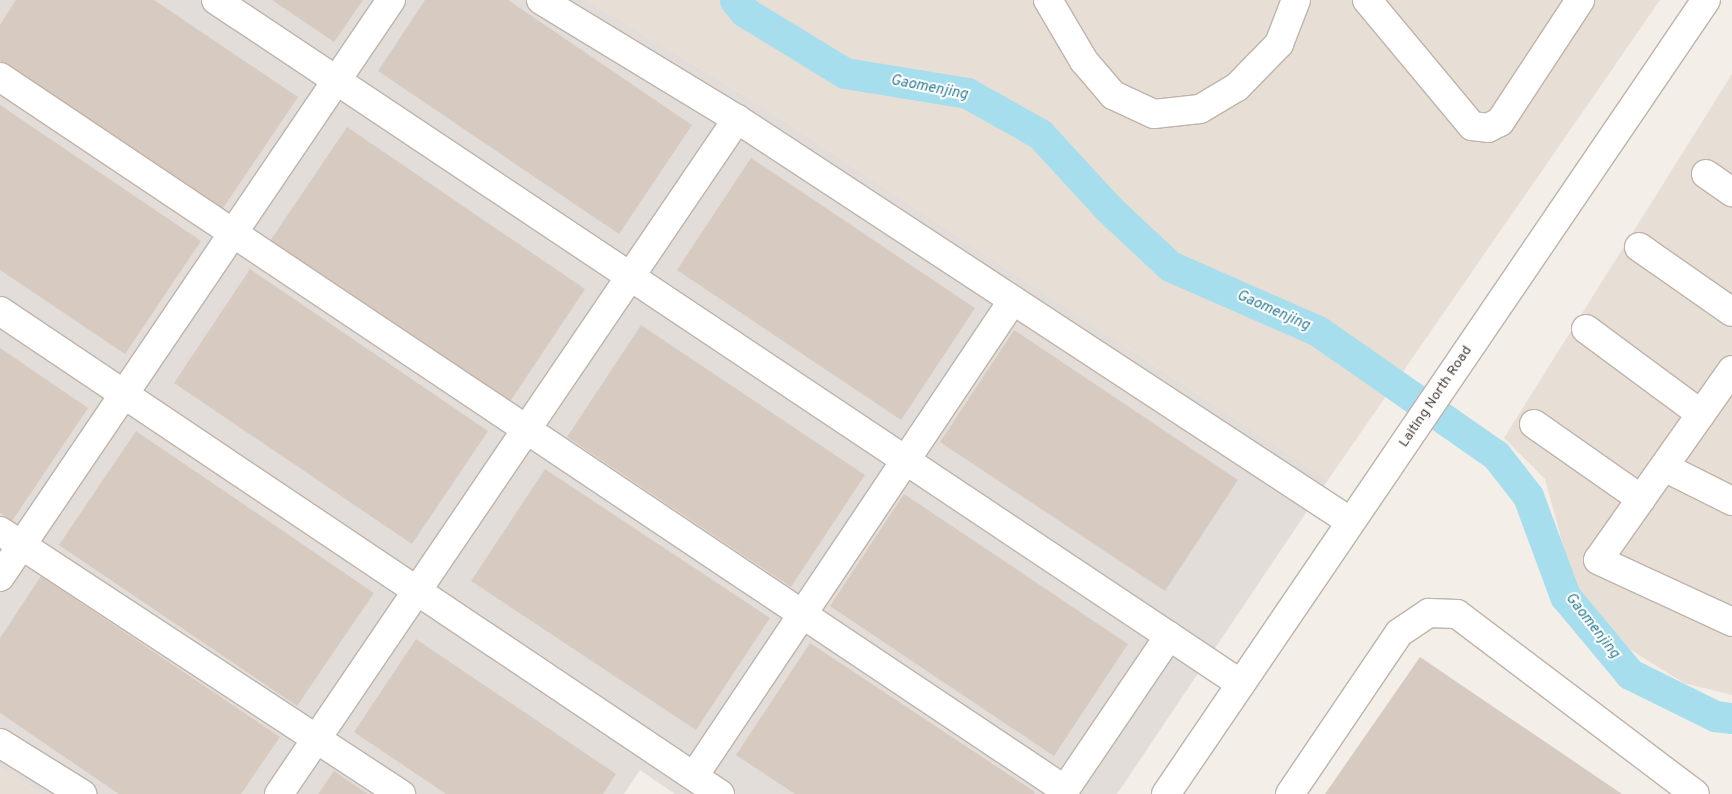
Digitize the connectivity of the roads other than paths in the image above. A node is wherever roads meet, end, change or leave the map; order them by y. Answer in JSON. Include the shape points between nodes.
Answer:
{"nodes":[{"id":1,"x":216,"y":0,"type":"edge"},
{"id":2,"x":391,"y":0,"type":"edge"},
{"id":3,"x":541,"y":0,"type":"edge"},
{"id":4,"x":1048,"y":0,"type":"edge"},
{"id":5,"x":1296,"y":0,"type":"edge"},
{"id":6,"x":1367,"y":0,"type":"edge"},
{"id":7,"x":1580,"y":0,"type":"edge"},
{"id":8,"x":1706,"y":0,"type":"edge"},
{"id":9,"x":0,"y":77,"type":"edge"},
{"id":10,"x":337,"y":80,"type":"junction"},
{"id":11,"x":736,"y":119,"type":"junction"},
{"id":12,"x":1706,"y":174,"type":"dead end"},
{"id":13,"x":1732,"y":192,"type":"edge"},
{"id":14,"x":233,"y":233,"type":"junction"},
{"id":15,"x":1639,"y":247,"type":"dead end"},
{"id":16,"x":630,"y":276,"type":"junction"},
{"id":17,"x":1013,"y":300,"type":"junction"},
{"id":18,"x":0,"y":311,"type":"edge"},
{"id":19,"x":1732,"y":312,"type":"edge"},
{"id":20,"x":1586,"y":329,"type":"dead end"},
{"id":21,"x":1732,"y":370,"type":"edge"},
{"id":22,"x":124,"y":394,"type":"junction"},
{"id":23,"x":1701,"y":414,"type":"junction"},
{"id":24,"x":1534,"y":424,"type":"dead end"},
{"id":25,"x":526,"y":429,"type":"junction"},
{"id":26,"x":906,"y":460,"type":"junction"},
{"id":27,"x":1664,"y":466,"type":"junction"},
{"id":28,"x":1641,"y":499,"type":"junction"},
{"id":29,"x":1732,"y":501,"type":"edge"},
{"id":30,"x":1351,"y":522,"type":"junction"},
{"id":31,"x":11,"y":538,"type":"edge"},
{"id":32,"x":0,"y":576,"type":"edge"},
{"id":33,"x":417,"y":590,"type":"junction"},
{"id":34,"x":803,"y":614,"type":"junction"},
{"id":35,"x":1732,"y":622,"type":"edge"},
{"id":36,"x":1168,"y":636,"type":"junction"},
{"id":37,"x":1241,"y":684,"type":"junction"},
{"id":38,"x":316,"y":738,"type":"junction"},
{"id":39,"x":0,"y":743,"type":"edge"},
{"id":40,"x":694,"y":776,"type":"junction"},
{"id":41,"x":1064,"y":792,"type":"edge"},
{"id":42,"x":82,"y":794,"type":"edge"},
{"id":43,"x":279,"y":794,"type":"edge"},
{"id":44,"x":401,"y":794,"type":"edge"},
{"id":45,"x":720,"y":794,"type":"edge"},
{"id":46,"x":1166,"y":794,"type":"edge"},
{"id":47,"x":1290,"y":794,"type":"edge"},
{"id":48,"x":1695,"y":794,"type":"edge"}],
"edges":[{"from":1,"to":10,"type":"street"},
{"from":2,"to":10,"type":"street"},
{"from":3,"to":11,"type":"street"},
{"from":4,"to":5,"type":"street","via":[[1084,61],[1113,95],[1154,114],[1200,108],[1237,87],[1279,44]]},
{"from":6,"to":7,"type":"street","via":[[1472,126],[1488,128],[1500,122]]},
{"from":8,"to":30,"type":"street","name":"Laiting North Road"},
{"from":9,"to":14,"type":"street"},
{"from":10,"to":14,"type":"street"},
{"from":10,"to":16,"type":"street"},
{"from":11,"to":16,"type":"street"},
{"from":11,"to":17,"type":"street"},
{"from":12,"to":13,"type":"street"},
{"from":14,"to":22,"type":"street"},
{"from":14,"to":25,"type":"street"},
{"from":15,"to":19,"type":"street"},
{"from":16,"to":25,"type":"street"},
{"from":16,"to":26,"type":"street"},
{"from":17,"to":26,"type":"street"},
{"from":17,"to":30,"type":"street"},
{"from":18,"to":22,"type":"street"},
{"from":20,"to":23,"type":"street"},
{"from":21,"to":23,"type":"street"},
{"from":22,"to":31,"type":"street"},
{"from":22,"to":33,"type":"street"},
{"from":23,"to":27,"type":"street"},
{"from":24,"to":28,"type":"street"},
{"from":25,"to":33,"type":"street"},
{"from":25,"to":34,"type":"street"},
{"from":26,"to":34,"type":"street"},
{"from":26,"to":36,"type":"street"},
{"from":27,"to":28,"type":"street"},
{"from":27,"to":29,"type":"street"},
{"from":28,"to":35,"type":"street","via":[[1598,560]]},
{"from":30,"to":37,"type":"street","name":"Laiting North Road"},
{"from":31,"to":32,"type":"street"},
{"from":31,"to":38,"type":"street"},
{"from":33,"to":38,"type":"street"},
{"from":33,"to":40,"type":"street"},
{"from":34,"to":40,"type":"street"},
{"from":34,"to":41,"type":"street"},
{"from":36,"to":37,"type":"street"},
{"from":36,"to":41,"type":"street"},
{"from":37,"to":46,"type":"street","name":"Laiting North Road"},
{"from":38,"to":43,"type":"street"},
{"from":38,"to":44,"type":"street"},
{"from":39,"to":42,"type":"street"},
{"from":40,"to":45,"type":"street"},
{"from":47,"to":48,"type":"street","via":[[1398,633],[1429,613],[1457,614]]}]}
